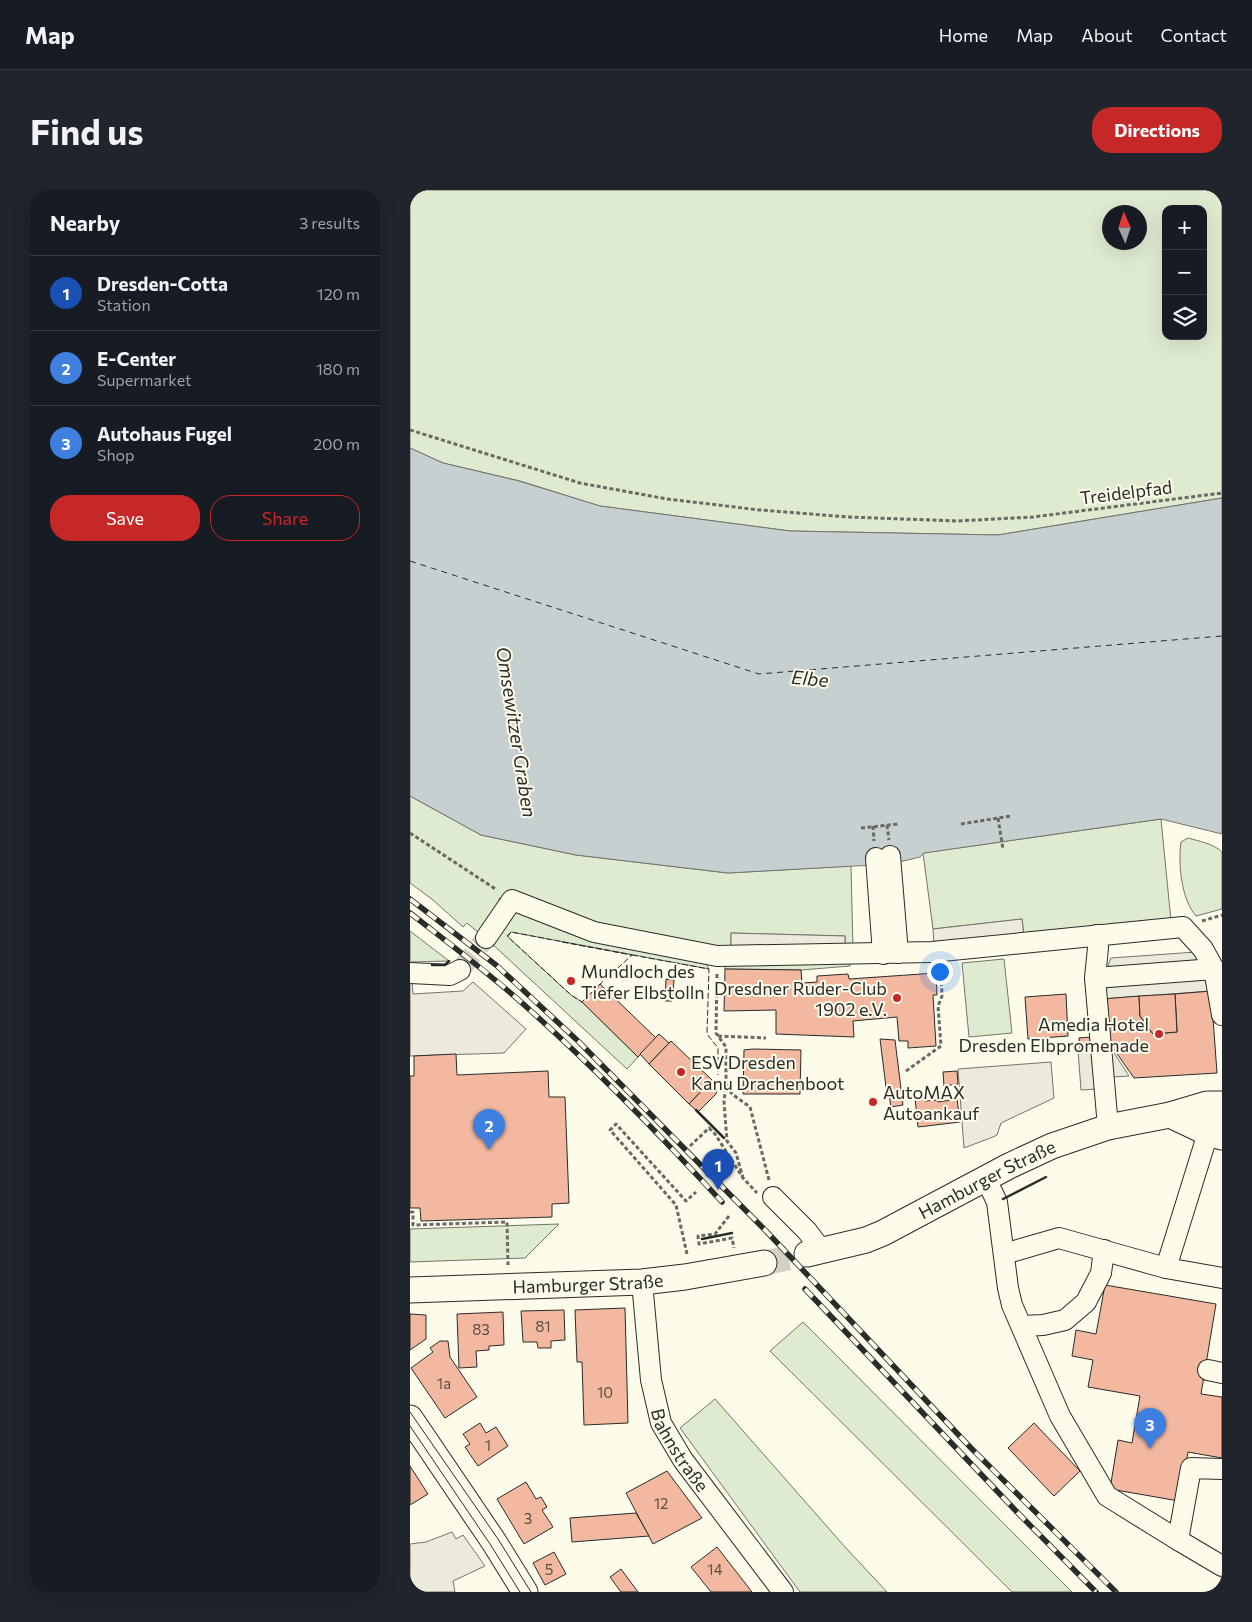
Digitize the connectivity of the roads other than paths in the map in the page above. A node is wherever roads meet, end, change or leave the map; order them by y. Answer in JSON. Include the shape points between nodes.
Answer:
{"nodes":[{"id":1,"x":883,"y":857,"type":"dead end"},
{"id":2,"x":1097,"y":935,"type":"junction"},
{"id":3,"x":486,"y":938,"type":"tunnel mouth"},
{"id":4,"x":890,"y":954,"type":"junction"},
{"id":5,"x":1214,"y":969,"type":"junction"},
{"id":6,"x":460,"y":970,"type":"tunnel mouth"},
{"id":7,"x":410,"y":972,"type":"edge"},
{"id":8,"x":1095,"y":978,"type":"junction"},
{"id":9,"x":1222,"y":1015,"type":"edge"},
{"id":10,"x":1222,"y":1104,"type":"edge"},
{"id":11,"x":1170,"y":1115,"type":"junction"},
{"id":12,"x":1108,"y":1127,"type":"junction"},
{"id":13,"x":1217,"y":1129,"type":"edge"},
{"id":14,"x":986,"y":1179,"type":"junction"},
{"id":15,"x":768,"y":1198,"type":"road end"},
{"id":16,"x":1104,"y":1250,"type":"junction"},
{"id":17,"x":814,"y":1252,"type":"joint"},
{"id":18,"x":1004,"y":1254,"type":"junction"},
{"id":19,"x":764,"y":1263,"type":"tunnel mouth"},
{"id":20,"x":1166,"y":1268,"type":"junction"},
{"id":21,"x":1222,"y":1278,"type":"edge"},
{"id":22,"x":642,"y":1282,"type":"junction"},
{"id":23,"x":410,"y":1290,"type":"edge"},
{"id":24,"x":1022,"y":1326,"type":"junction"},
{"id":25,"x":410,"y":1418,"type":"edge"},
{"id":26,"x":1222,"y":1469,"type":"edge"},
{"id":27,"x":1178,"y":1540,"type":"junction"},
{"id":28,"x":1222,"y":1566,"type":"edge"},
{"id":29,"x":525,"y":1592,"type":"edge"},
{"id":30,"x":783,"y":1592,"type":"edge"}],
"edges":[{"from":1,"to":4,"type":"street"},
{"from":2,"to":4,"type":"street"},
{"from":2,"to":5,"type":"street","via":[[1183,927],[1203,949]]},
{"from":2,"to":8,"type":"street"},
{"from":3,"to":4,"type":"street","via":[[512,900],[594,932],[717,956]]},
{"from":5,"to":8,"type":"street"},
{"from":5,"to":9,"type":"street"},
{"from":6,"to":7,"type":"street","via":[[450,975]]},
{"from":8,"to":12,"type":"street"},
{"from":10,"to":11,"type":"main road","name":"Hamburger Straße","via":[[1207,1104]]},
{"from":11,"to":12,"type":"main road","name":"Hamburger Straße"},
{"from":11,"to":13,"type":"main road"},
{"from":12,"to":14,"type":"main road","name":"Hamburger Straße","via":[[1052,1146]]},
{"from":13,"to":20,"type":"street"},
{"from":14,"to":17,"type":"main road","name":"Hamburger Straße","via":[[883,1233]]},
{"from":14,"to":18,"type":"street","via":[[997,1202]]},
{"from":15,"to":17,"type":"street","via":[[807,1231]]},
{"from":16,"to":18,"type":"street","via":[[1059,1238]]},
{"from":16,"to":20,"type":"street"},
{"from":16,"to":24,"type":"street","via":[[1101,1273],[1086,1302],[1065,1320]]},
{"from":18,"to":24,"type":"street","via":[[1010,1296]]},
{"from":19,"to":22,"type":"main road","name":"Hamburger Straße","via":[[685,1278]]},
{"from":20,"to":21,"type":"street"},
{"from":22,"to":23,"type":"main road","name":"Hamburger Straße"},
{"from":22,"to":30,"type":"street","name":"Bahnstraße","via":[[651,1380],[661,1423],[683,1460]]},
{"from":24,"to":27,"type":"street","via":[[1060,1416],[1107,1496]]},
{"from":25,"to":29,"type":"main road"},
{"from":26,"to":27,"type":"street","via":[[1191,1468]]},
{"from":27,"to":28,"type":"street"}]}
